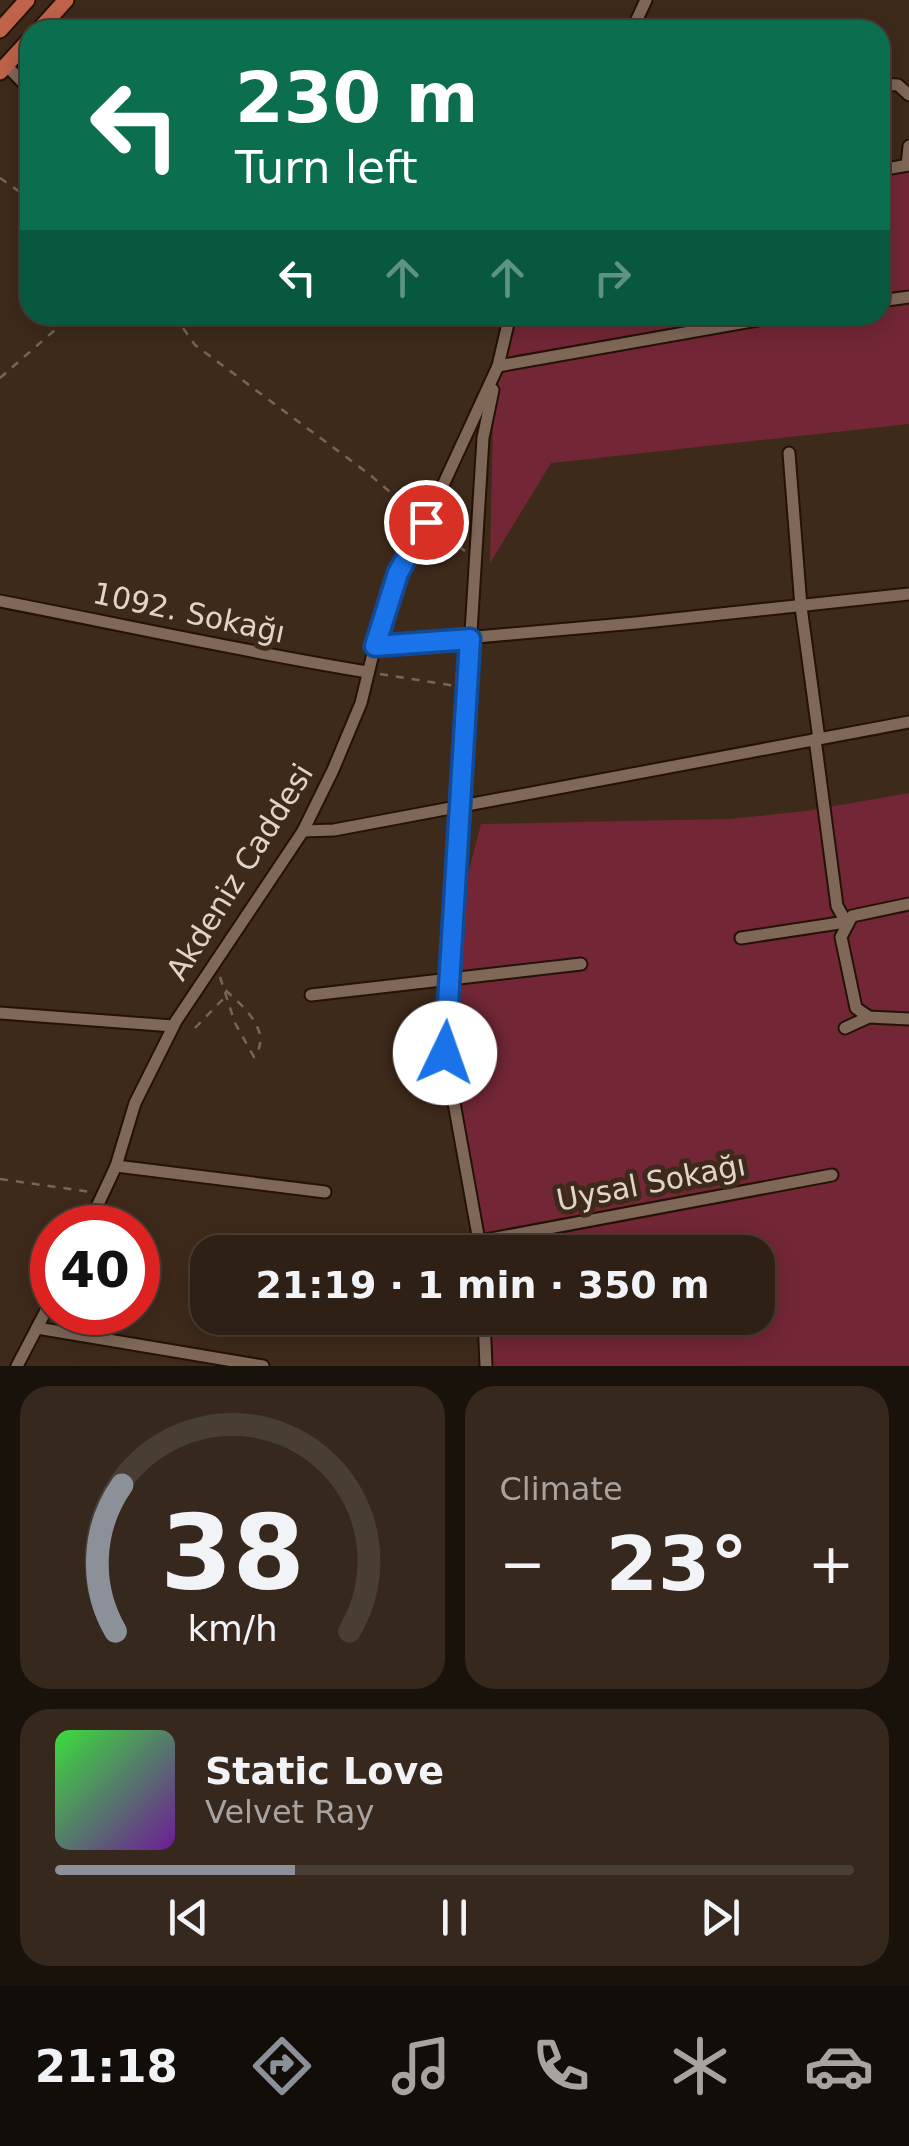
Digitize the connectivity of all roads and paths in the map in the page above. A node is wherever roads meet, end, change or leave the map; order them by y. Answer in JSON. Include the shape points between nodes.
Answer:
{"nodes":[{"id":1,"x":27,"y":0,"type":"edge"},
{"id":2,"x":66,"y":0,"type":"edge"},
{"id":3,"x":47,"y":20,"type":"edge"},
{"id":4,"x":0,"y":30,"type":"edge"},
{"id":5,"x":909,"y":146,"type":"edge"},
{"id":6,"x":908,"y":165,"type":"edge"},
{"id":7,"x":61,"y":325,"type":"edge"},
{"id":8,"x":181,"y":325,"type":"edge"},
{"id":9,"x":508,"y":325,"type":"edge"},
{"id":10,"x":730,"y":325,"type":"edge"},
{"id":11,"x":498,"y":366,"type":"junction"},
{"id":12,"x":0,"y":378,"type":"edge"},
{"id":13,"x":788,"y":453,"type":"dead end"},
{"id":14,"x":426,"y":522,"type":"junction"},
{"id":15,"x":474,"y":558,"type":"junction"},
{"id":16,"x":909,"y":594,"type":"edge"},
{"id":17,"x":0,"y":601,"type":"edge"},
{"id":18,"x":801,"y":607,"type":"junction"},
{"id":19,"x":470,"y":639,"type":"junction"},
{"id":20,"x":375,"y":646,"type":"junction"},
{"id":21,"x":368,"y":672,"type":"junction"},
{"id":22,"x":467,"y":688,"type":"junction"},
{"id":23,"x":909,"y":722,"type":"edge"},
{"id":24,"x":818,"y":739,"type":"junction"},
{"id":25,"x":458,"y":807,"type":"junction"},
{"id":26,"x":302,"y":831,"type":"junction"},
{"id":27,"x":909,"y":904,"type":"edge"},
{"id":28,"x":846,"y":922,"type":"junction"},
{"id":29,"x":740,"y":938,"type":"dead end"},
{"id":30,"x":582,"y":964,"type":"dead end"},
{"id":31,"x":449,"y":982,"type":"junction"},
{"id":32,"x":311,"y":994,"type":"dead end"},
{"id":33,"x":226,"y":996,"type":"junction"},
{"id":34,"x":0,"y":1013,"type":"edge"},
{"id":35,"x":868,"y":1017,"type":"junction"},
{"id":36,"x":909,"y":1019,"type":"edge"},
{"id":37,"x":174,"y":1026,"type":"junction"},
{"id":38,"x":195,"y":1028,"type":"dead end"},
{"id":39,"x":845,"y":1028,"type":"dead end"},
{"id":40,"x":116,"y":1166,"type":"junction"},
{"id":41,"x":832,"y":1175,"type":"dead end"},
{"id":42,"x":0,"y":1180,"type":"edge"},
{"id":43,"x":326,"y":1192,"type":"dead end"},
{"id":44,"x":102,"y":1194,"type":"junction"},
{"id":45,"x":97,"y":1205,"type":"edge"},
{"id":46,"x":478,"y":1235,"type":"edge"},
{"id":47,"x":535,"y":1235,"type":"edge"},
{"id":48,"x":34,"y":1335,"type":"edge"},
{"id":49,"x":79,"y":1335,"type":"edge"},
{"id":50,"x":485,"y":1335,"type":"edge"},
{"id":51,"x":18,"y":1366,"type":"edge"},
{"id":52,"x":263,"y":1366,"type":"edge"},
{"id":53,"x":486,"y":1366,"type":"edge"}],
"edges":[{"from":1,"to":4,"type":"main road"},
{"from":2,"to":3,"type":"main road"},
{"from":5,"to":6,"type":"street"},
{"from":7,"to":12,"type":"path"},
{"from":8,"to":14,"type":"path","via":[[194,345]]},
{"from":9,"to":11,"type":"street","name":"Akdeniz Caddesi"},
{"from":10,"to":11,"type":"street"},
{"from":11,"to":14,"type":"street","name":"Akdeniz Caddesi"},
{"from":11,"to":15,"type":"street","via":[[482,438]]},
{"from":13,"to":18,"type":"street"},
{"from":14,"to":15,"type":"path"},
{"from":14,"to":20,"type":"street","name":"Akdeniz Caddesi","via":[[398,573]]},
{"from":15,"to":19,"type":"street"},
{"from":16,"to":18,"type":"street"},
{"from":17,"to":21,"type":"street","name":"1092. Sokağı"},
{"from":18,"to":19,"type":"street"},
{"from":18,"to":24,"type":"street"},
{"from":19,"to":20,"type":"street"},
{"from":19,"to":22,"type":"street"},
{"from":20,"to":21,"type":"street","name":"Akdeniz Caddesi"},
{"from":21,"to":22,"type":"path"},
{"from":21,"to":26,"type":"street","name":"Akdeniz Caddesi","via":[[334,770]]},
{"from":22,"to":25,"type":"street"},
{"from":23,"to":24,"type":"street"},
{"from":24,"to":25,"type":"street"},
{"from":24,"to":28,"type":"street","via":[[837,906]]},
{"from":25,"to":26,"type":"street"},
{"from":25,"to":31,"type":"street"},
{"from":26,"to":37,"type":"street","name":"Akdeniz Caddesi"},
{"from":27,"to":28,"type":"street"},
{"from":28,"to":29,"type":"street"},
{"from":28,"to":35,"type":"street","via":[[841,946],[856,1008]]},
{"from":30,"to":31,"type":"street"},
{"from":31,"to":32,"type":"street"},
{"from":31,"to":46,"type":"street","via":[[445,1053]]},
{"from":33,"to":33,"type":"path","via":[[251,1058],[254,1058],[256,1023],[224,989]]},
{"from":33,"to":38,"type":"path"},
{"from":34,"to":37,"type":"street"},
{"from":35,"to":36,"type":"street"},
{"from":35,"to":39,"type":"street"},
{"from":37,"to":40,"type":"street","name":"Akdeniz Caddesi","via":[[135,1103]]},
{"from":40,"to":43,"type":"street"},
{"from":40,"to":44,"type":"street","name":"Akdeniz Caddesi"},
{"from":41,"to":47,"type":"street","name":"Uysal Sokağı"},
{"from":42,"to":44,"type":"path"},
{"from":44,"to":45,"type":"street","name":"Akdeniz Caddesi"},
{"from":48,"to":51,"type":"street"},
{"from":49,"to":52,"type":"street"},
{"from":50,"to":53,"type":"street"}]}
